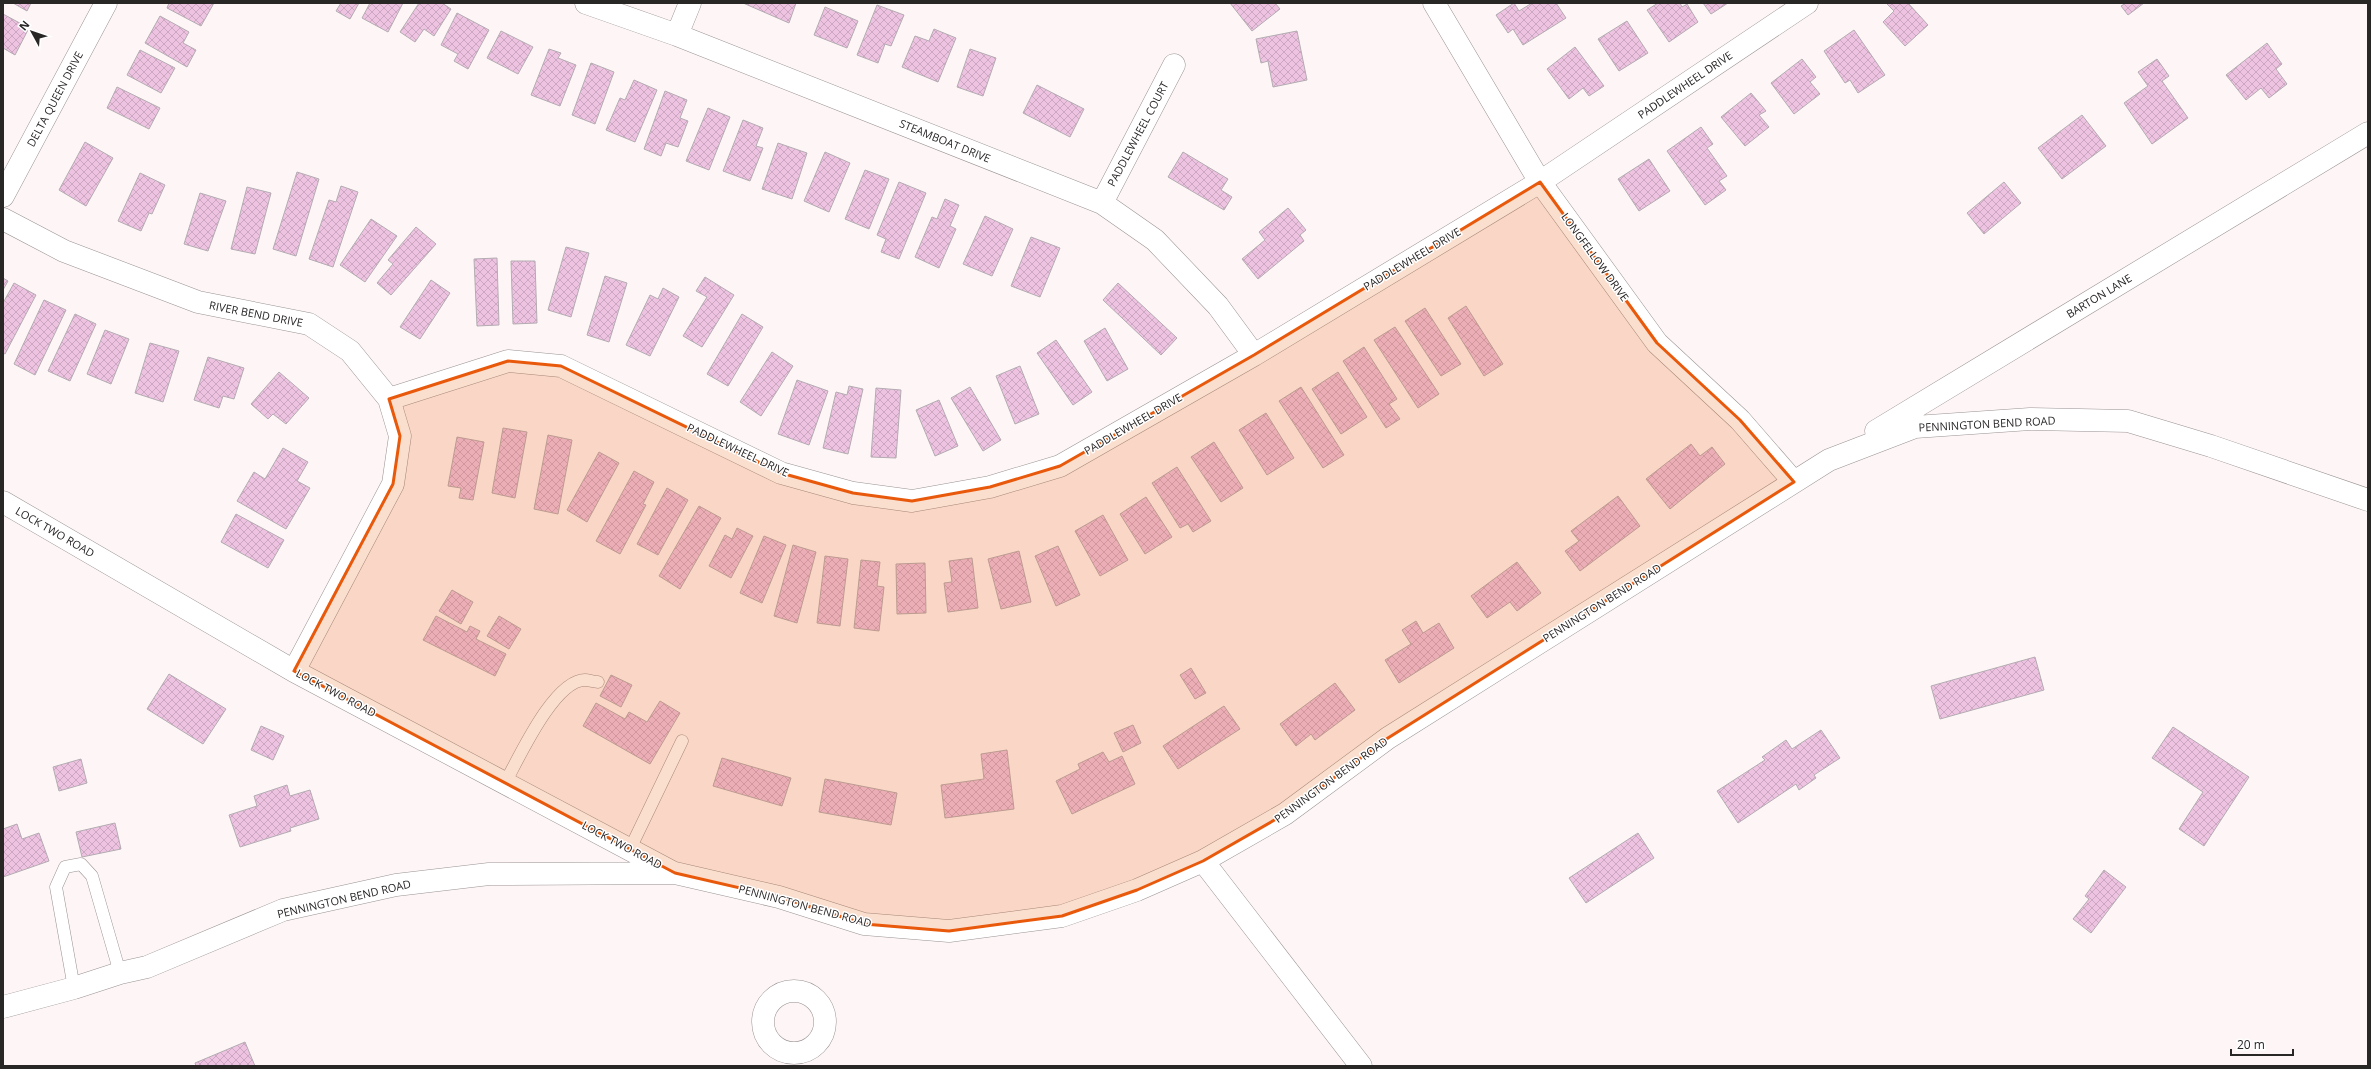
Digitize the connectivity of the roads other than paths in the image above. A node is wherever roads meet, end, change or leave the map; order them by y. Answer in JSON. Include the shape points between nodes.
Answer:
{"nodes":[{"id":1,"x":106,"y":3,"type":"edge"},
{"id":2,"x":586,"y":3,"type":"edge"},
{"id":3,"x":690,"y":3,"type":"edge"},
{"id":4,"x":1434,"y":3,"type":"edge"},
{"id":5,"x":1807,"y":3,"type":"edge"},
{"id":6,"x":676,"y":35,"type":"junction"},
{"id":7,"x":1174,"y":65,"type":"dead end"},
{"id":8,"x":2368,"y":133,"type":"edge"},
{"id":9,"x":1540,"y":182,"type":"junction"},
{"id":10,"x":3,"y":196,"type":"edge"},
{"id":11,"x":1102,"y":203,"type":"junction"},
{"id":12,"x":3,"y":219,"type":"edge"},
{"id":13,"x":1254,"y":355,"type":"junction"},
{"id":14,"x":389,"y":399,"type":"junction"},
{"id":15,"x":1829,"y":460,"type":"junction"},
{"id":16,"x":1794,"y":482,"type":"junction"},
{"id":17,"x":2368,"y":500,"type":"edge"},
{"id":18,"x":3,"y":502,"type":"edge"},
{"id":19,"x":294,"y":671,"type":"junction"},
{"id":20,"x":598,"y":682,"type":"dead end"},
{"id":21,"x":682,"y":741,"type":"dead end"},
{"id":22,"x":505,"y":783,"type":"junction"},
{"id":23,"x":630,"y":849,"type":"junction"},
{"id":24,"x":1203,"y":861,"type":"junction"},
{"id":25,"x":674,"y":873,"type":"junction"},
{"id":26,"x":120,"y":973,"type":"junction"},
{"id":27,"x":74,"y":988,"type":"junction"},
{"id":28,"x":3,"y":1007,"type":"edge"},
{"id":29,"x":1361,"y":1066,"type":"edge"}],
"edges":[{"from":1,"to":10,"type":"street","name":"DELTA QUEEN DRIVE"},
{"from":2,"to":6,"type":"street","name":"STEAMBOAT DRIVE"},
{"from":3,"to":6,"type":"street"},
{"from":4,"to":9,"type":"street","name":"LONGFELLOW DRIVE"},
{"from":5,"to":9,"type":"street","name":"PADDLEWHEEL DRIVE"},
{"from":6,"to":11,"type":"street","name":"STEAMBOAT DRIVE"},
{"from":7,"to":11,"type":"street","name":"PADDLEWHEEL COURT"},
{"from":8,"to":15,"type":"street","name":"BARTON LANE"},
{"from":9,"to":13,"type":"street","name":"PADDLEWHEEL DRIVE"},
{"from":9,"to":16,"type":"street","name":"LONGFELLOW DRIVE","via":[[1657,343],[1740,420]]},
{"from":11,"to":13,"type":"street","name":"STEAMBOAT DRIVE","via":[[1155,240],[1218,306]]},
{"from":12,"to":14,"type":"street","name":"RIVER BEND DRIVE","via":[[64,251],[198,302],[309,324],[350,351]]},
{"from":13,"to":14,"type":"street","name":"PADDLEWHEEL DRIVE","via":[[1060,466],[990,487],[912,501],[853,493],[781,473],[561,366],[508,361]]},
{"from":14,"to":19,"type":"street","name":"RIVER BEND DRIVE","via":[[400,436],[393,484]]},
{"from":15,"to":16,"type":"street","name":"PENNINGTON BEND ROAD"},
{"from":15,"to":17,"type":"street","name":"PENNINGTON BEND ROAD","via":[[1915,427],[2030,419],[2128,421],[2211,446]]},
{"from":16,"to":24,"type":"street","name":"PENNINGTON BEND ROAD","via":[[1388,738],[1285,814]]},
{"from":18,"to":19,"type":"street","name":"LOCK TWO ROAD"},
{"from":19,"to":22,"type":"street","name":"LOCK TWO ROAD"},
{"from":20,"to":22,"type":"lane","via":[[585,680],[570,686],[554,699]]},
{"from":21,"to":23,"type":"lane"},
{"from":22,"to":23,"type":"street","name":"LOCK TWO ROAD"},
{"from":23,"to":25,"type":"street","name":"LOCK TWO ROAD"},
{"from":24,"to":25,"type":"street","name":"PENNINGTON BEND ROAD","via":[[1137,890],[1062,916],[950,931],[864,924],[779,897]]},
{"from":24,"to":29,"type":"street"},
{"from":25,"to":26,"type":"street","name":"PENNINGTON BEND ROAD","via":[[489,874],[396,885],[283,910],[146,967]]},
{"from":26,"to":27,"type":"street","name":"PENNINGTON BEND ROAD"},
{"from":26,"to":27,"type":"lane","via":[[92,876],[81,864],[65,867],[56,887]]},
{"from":27,"to":28,"type":"street","name":"PENNINGTON BEND ROAD"}]}
